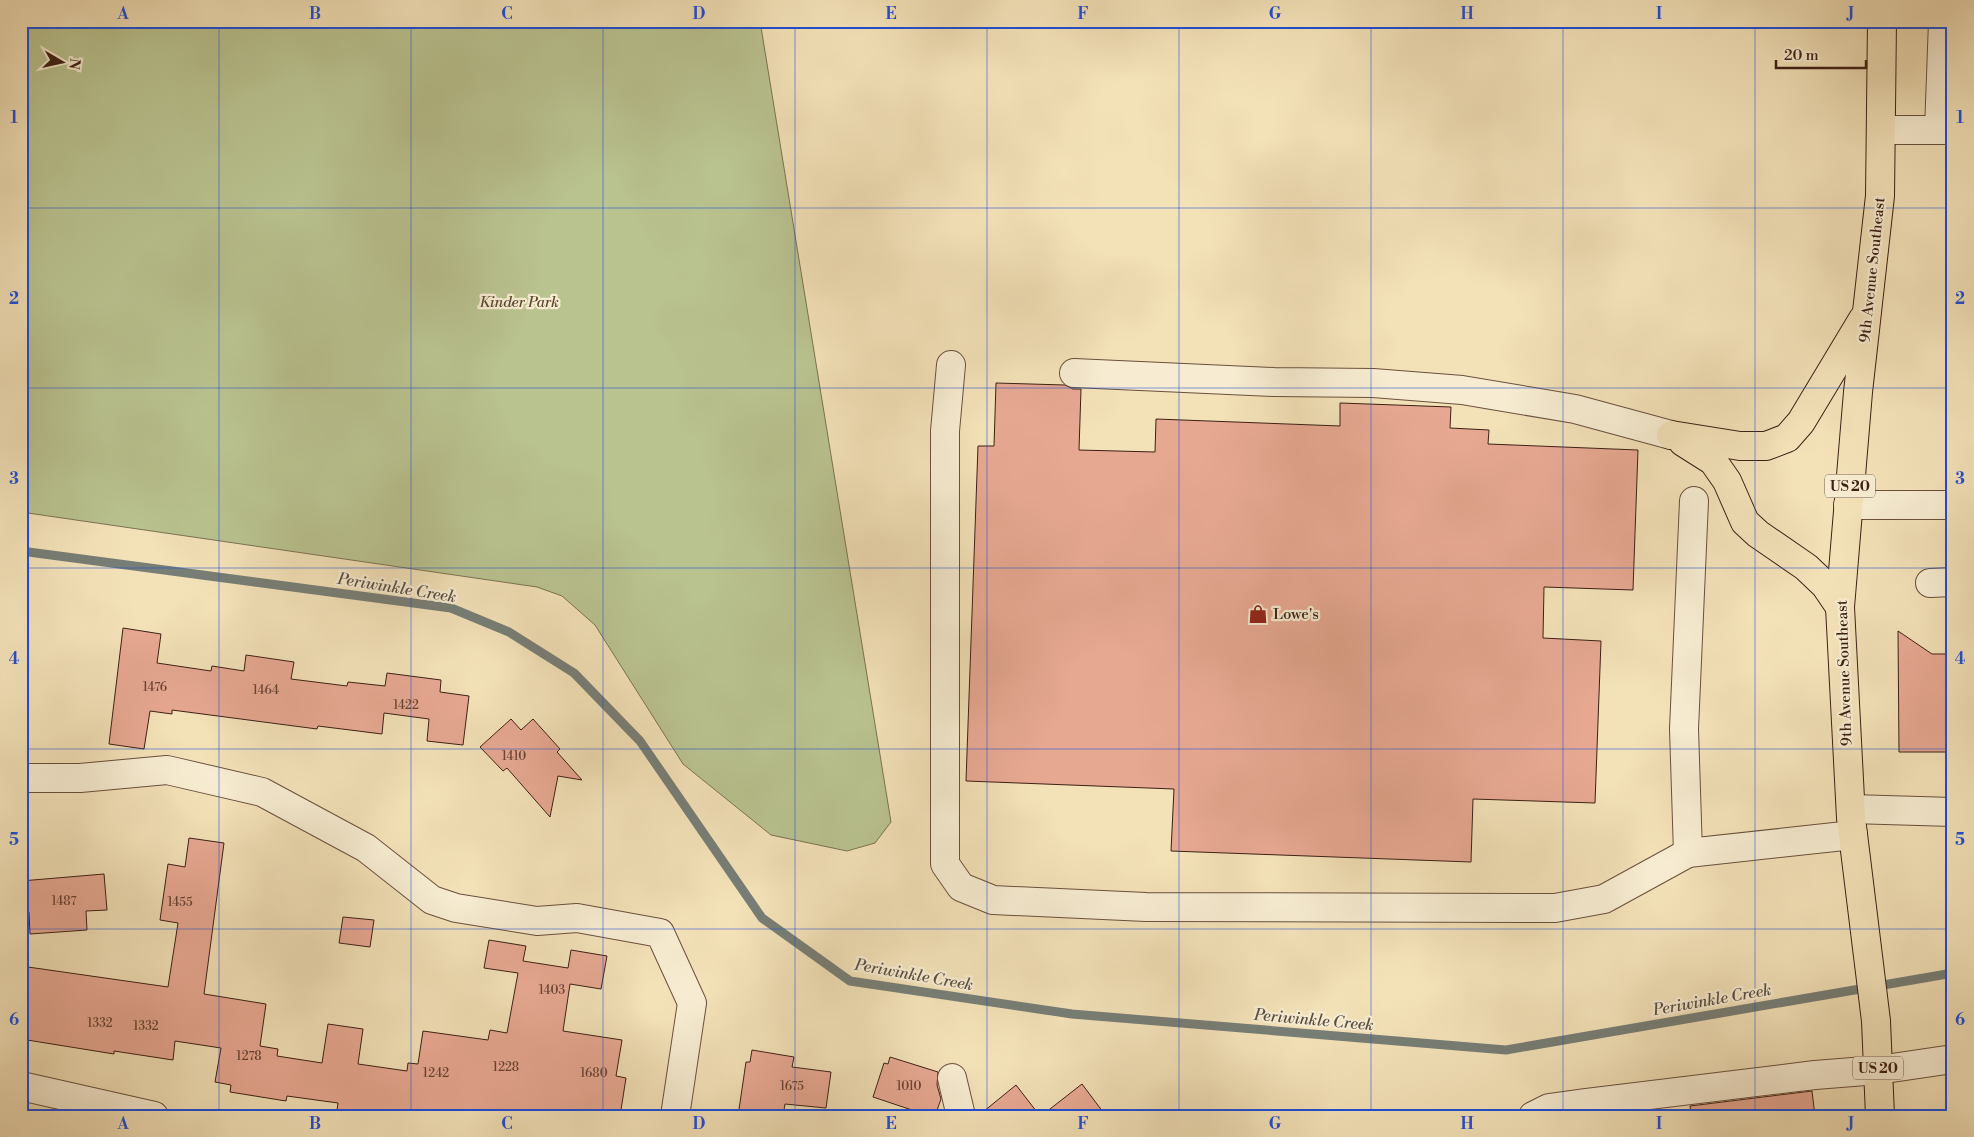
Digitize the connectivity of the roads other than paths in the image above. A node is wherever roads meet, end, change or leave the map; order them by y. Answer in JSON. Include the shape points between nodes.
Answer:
{"nodes":[{"id":1,"x":1882,"y":21,"type":"edge"},
{"id":2,"x":1943,"y":21,"type":"edge"},
{"id":3,"x":1881,"y":130,"type":"junction"},
{"id":4,"x":1946,"y":130,"type":"edge"},
{"id":5,"x":1868,"y":312,"type":"junction"},
{"id":6,"x":951,"y":365,"type":"dead end"},
{"id":7,"x":1074,"y":373,"type":"dead end"},
{"id":8,"x":1671,"y":435,"type":"junction"},
{"id":9,"x":1694,"y":500,"type":"dead end"},
{"id":10,"x":1848,"y":505,"type":"junction"},
{"id":11,"x":1953,"y":505,"type":"edge"},
{"id":12,"x":1840,"y":607,"type":"junction"},
{"id":13,"x":21,"y":778,"type":"edge"},
{"id":14,"x":1953,"y":812,"type":"edge"},
{"id":15,"x":1852,"y":822,"type":"junction"},
{"id":16,"x":1688,"y":853,"type":"junction"},
{"id":17,"x":1953,"y":1059,"type":"edge"},
{"id":18,"x":1878,"y":1070,"type":"junction"},
{"id":19,"x":952,"y":1078,"type":"dead end"},
{"id":20,"x":21,"y":1086,"type":"edge"},
{"id":21,"x":154,"y":1116,"type":"edge"},
{"id":22,"x":675,"y":1116,"type":"edge"},
{"id":23,"x":961,"y":1116,"type":"edge"},
{"id":24,"x":1533,"y":1116,"type":"edge"},
{"id":25,"x":1880,"y":1116,"type":"edge"}],
"edges":[{"from":1,"to":3,"type":"highway","name":"9th Avenue Southeast","number":"US 20"},
{"from":2,"to":4,"type":"street"},
{"from":3,"to":4,"type":"street"},
{"from":3,"to":5,"type":"highway","name":"9th Avenue Southeast","number":"US 20","via":[[1880,196]]},
{"from":5,"to":8,"type":"highway","via":[[1801,422],[1787,438],[1766,446],[1740,446]]},
{"from":5,"to":10,"type":"highway","name":"9th Avenue Southeast","number":"US 20"},
{"from":6,"to":16,"type":"street","via":[[945,431],[945,864],[961,886],[993,900],[1146,907],[1555,908],[1604,899]]},
{"from":7,"to":8,"type":"street","via":[[1373,383],[1462,390],[1575,409]]},
{"from":8,"to":12,"type":"highway","via":[[1713,461],[1727,481],[1745,522],[1806,567],[1825,585]]},
{"from":9,"to":16,"type":"street","via":[[1684,729]]},
{"from":10,"to":11,"type":"street"},
{"from":10,"to":12,"type":"highway","name":"9th Avenue Southeast","number":"US 20"},
{"from":12,"to":15,"type":"highway","name":"9th Avenue Southeast","number":"US 20"},
{"from":13,"to":22,"type":"street","via":[[80,778],[167,770],[262,792],[366,848],[432,900],[456,908],[537,921],[577,918],[660,933],[692,1003]]},
{"from":14,"to":15,"type":"street"},
{"from":15,"to":16,"type":"street"},
{"from":15,"to":18,"type":"highway","name":"9th Avenue Southeast","number":"US 20","via":[[1876,1021]]},
{"from":17,"to":18,"type":"street"},
{"from":18,"to":24,"type":"street","via":[[1585,1103],[1549,1108]]},
{"from":18,"to":25,"type":"highway","name":"9th Avenue Southeast","number":"US 20"},
{"from":19,"to":23,"type":"street"},
{"from":20,"to":21,"type":"street"}]}
